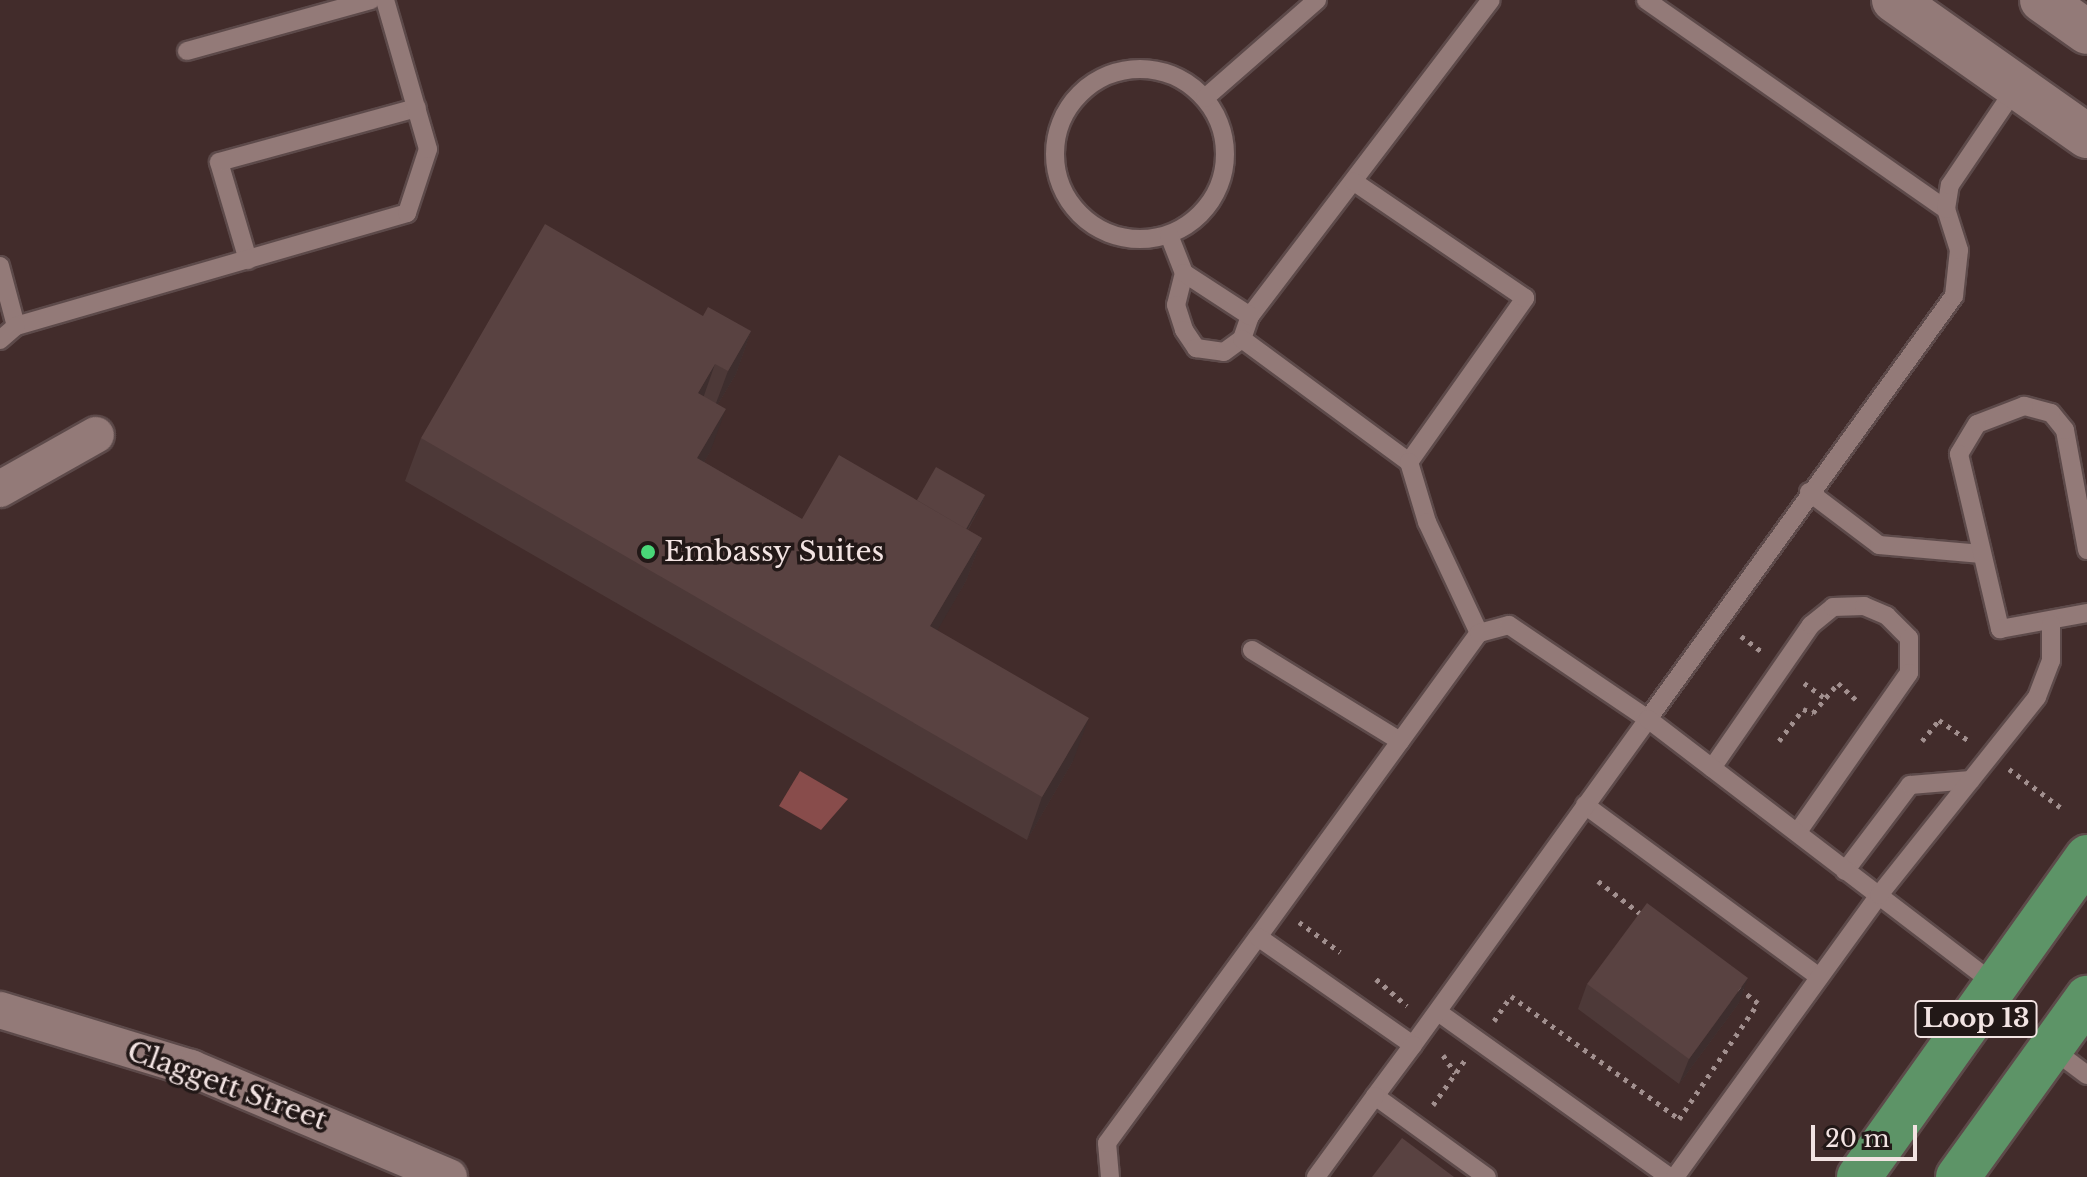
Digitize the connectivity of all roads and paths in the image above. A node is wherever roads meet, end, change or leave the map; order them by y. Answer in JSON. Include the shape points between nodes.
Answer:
{"nodes":[{"id":1,"x":371,"y":0,"type":"edge"},
{"id":2,"x":385,"y":0,"type":"edge"},
{"id":3,"x":1317,"y":0,"type":"edge"},
{"id":4,"x":1491,"y":0,"type":"edge"},
{"id":5,"x":1646,"y":0,"type":"edge"},
{"id":6,"x":1894,"y":0,"type":"edge"},
{"id":7,"x":2042,"y":0,"type":"edge"},
{"id":8,"x":2087,"y":32,"type":"edge"},
{"id":9,"x":187,"y":51,"type":"dead end"},
{"id":10,"x":2017,"y":86,"type":"junction"},
{"id":11,"x":1205,"y":98,"type":"junction"},
{"id":12,"x":417,"y":108,"type":"junction"},
{"id":13,"x":2087,"y":136,"type":"edge"},
{"id":14,"x":1354,"y":182,"type":"junction"},
{"id":15,"x":1946,"y":209,"type":"junction"},
{"id":16,"x":1169,"y":235,"type":"junction"},
{"id":17,"x":248,"y":260,"type":"junction"},
{"id":18,"x":0,"y":266,"type":"edge"},
{"id":19,"x":1184,"y":273,"type":"junction"},
{"id":20,"x":1250,"y":316,"type":"junction"},
{"id":21,"x":16,"y":326,"type":"junction"},
{"id":22,"x":1242,"y":339,"type":"junction"},
{"id":23,"x":0,"y":340,"type":"edge"},
{"id":24,"x":96,"y":435,"type":"dead end"},
{"id":25,"x":1409,"y":462,"type":"junction"},
{"id":26,"x":0,"y":489,"type":"edge"},
{"id":27,"x":1809,"y":492,"type":"junction"},
{"id":28,"x":2087,"y":550,"type":"edge"},
{"id":29,"x":1982,"y":554,"type":"junction"},
{"id":30,"x":2087,"y":613,"type":"edge"},
{"id":31,"x":2051,"y":624,"type":"junction"},
{"id":32,"x":1479,"y":633,"type":"junction"},
{"id":33,"x":1741,"y":636,"type":"dead end"},
{"id":34,"x":1252,"y":650,"type":"dead end"},
{"id":35,"x":1768,"y":657,"type":"dead end"},
{"id":36,"x":1804,"y":683,"type":"dead end"},
{"id":37,"x":1825,"y":698,"type":"junction"},
{"id":38,"x":1868,"y":711,"type":"dead end"},
{"id":39,"x":1648,"y":719,"type":"junction"},
{"id":40,"x":1400,"y":741,"type":"junction"},
{"id":41,"x":1779,"y":741,"type":"dead end"},
{"id":42,"x":1712,"y":768,"type":"junction"},
{"id":43,"x":1971,"y":780,"type":"junction"},
{"id":44,"x":1585,"y":805,"type":"junction"},
{"id":45,"x":1797,"y":833,"type":"junction"},
{"id":46,"x":2087,"y":857,"type":"edge"},
{"id":47,"x":1845,"y":871,"type":"junction"},
{"id":48,"x":1598,"y":881,"type":"dead end"},
{"id":49,"x":1879,"y":895,"type":"junction"},
{"id":50,"x":1296,"y":920,"type":"dead end"},
{"id":51,"x":1659,"y":928,"type":"edge"},
{"id":52,"x":1258,"y":937,"type":"junction"},
{"id":53,"x":1340,"y":952,"type":"dead end"},
{"id":54,"x":1819,"y":977,"type":"junction"},
{"id":55,"x":1376,"y":979,"type":"dead end"},
{"id":56,"x":1733,"y":984,"type":"edge"},
{"id":57,"x":1998,"y":987,"type":"junction"},
{"id":58,"x":2087,"y":998,"type":"edge"},
{"id":59,"x":0,"y":1010,"type":"edge"},
{"id":60,"x":1438,"y":1012,"type":"junction"},
{"id":61,"x":1414,"y":1017,"type":"dead end"},
{"id":62,"x":1492,"y":1024,"type":"dead end"},
{"id":63,"x":1413,"y":1045,"type":"junction"},
{"id":64,"x":2051,"y":1048,"type":"junction"},
{"id":65,"x":1443,"y":1055,"type":"dead end"},
{"id":66,"x":1466,"y":1059,"type":"dead end"},
{"id":67,"x":1455,"y":1073,"type":"junction"},
{"id":68,"x":2087,"y":1075,"type":"edge"},
{"id":69,"x":1375,"y":1096,"type":"junction"},
{"id":70,"x":1433,"y":1105,"type":"dead end"},
{"id":71,"x":449,"y":1177,"type":"edge"},
{"id":72,"x":1110,"y":1177,"type":"edge"},
{"id":73,"x":1316,"y":1177,"type":"edge"},
{"id":74,"x":1487,"y":1177,"type":"edge"},
{"id":75,"x":1672,"y":1177,"type":"edge"},
{"id":76,"x":1859,"y":1177,"type":"edge"},
{"id":77,"x":1958,"y":1177,"type":"edge"}],
"edges":[{"from":1,"to":9,"type":"lane"},
{"from":2,"to":12,"type":"lane"},
{"from":3,"to":11,"type":"lane"},
{"from":4,"to":14,"type":"lane"},
{"from":5,"to":15,"type":"lane"},
{"from":6,"to":10,"type":"street"},
{"from":7,"to":8,"type":"street"},
{"from":10,"to":13,"type":"street"},
{"from":10,"to":15,"type":"lane","via":[[1950,185]]},
{"from":11,"to":16,"type":"lane","via":[[1223,135],[1223,175],[1203,212]]},
{"from":11,"to":16,"type":"lane","via":[[1152,68],[1111,73],[1076,96],[1057,133],[1057,174],[1075,211],[1109,234]]},
{"from":12,"to":17,"type":"lane","via":[[428,149],[407,213]]},
{"from":12,"to":17,"type":"lane","via":[[219,162]]},
{"from":14,"to":20,"type":"lane"},
{"from":14,"to":25,"type":"lane","via":[[1525,298]]},
{"from":15,"to":27,"type":"lane","via":[[1959,250],[1954,296]]},
{"from":16,"to":19,"type":"lane"},
{"from":17,"to":21,"type":"lane"},
{"from":18,"to":21,"type":"lane"},
{"from":19,"to":20,"type":"lane"},
{"from":19,"to":22,"type":"lane","via":[[1176,305],[1196,348],[1224,352]]},
{"from":20,"to":22,"type":"lane"},
{"from":21,"to":23,"type":"lane"},
{"from":22,"to":25,"type":"lane"},
{"from":24,"to":26,"type":"street"},
{"from":25,"to":32,"type":"lane","via":[[1427,522]]},
{"from":27,"to":29,"type":"lane","via":[[1879,545]]},
{"from":27,"to":39,"type":"lane"},
{"from":28,"to":29,"type":"lane","via":[[2065,430],[2051,413],[2024,406],[1977,424],[1959,454]]},
{"from":29,"to":31,"type":"lane","via":[[2000,629]]},
{"from":30,"to":31,"type":"lane"},
{"from":31,"to":43,"type":"lane","via":[[2051,661],[2037,697]]},
{"from":32,"to":39,"type":"lane","via":[[1509,625]]},
{"from":32,"to":40,"type":"lane"},
{"from":33,"to":35,"type":"path"},
{"from":34,"to":40,"type":"lane"},
{"from":36,"to":37,"type":"path"},
{"from":37,"to":38,"type":"path","via":[[1838,683]]},
{"from":37,"to":41,"type":"path","via":[[1813,713],[1803,709]]},
{"from":39,"to":42,"type":"lane"},
{"from":39,"to":44,"type":"lane"},
{"from":40,"to":52,"type":"lane"},
{"from":42,"to":45,"type":"lane"},
{"from":42,"to":45,"type":"lane","via":[[1811,625],[1833,607],[1864,606],[1887,616],[1909,638],[1909,673]]},
{"from":43,"to":47,"type":"lane","via":[[1910,785]]},
{"from":43,"to":49,"type":"lane"},
{"from":44,"to":54,"type":"lane"},
{"from":44,"to":60,"type":"lane"},
{"from":45,"to":47,"type":"lane"},
{"from":46,"to":57,"type":"main road","number":"Loop 13"},
{"from":47,"to":49,"type":"lane"},
{"from":48,"to":51,"type":"path"},
{"from":49,"to":54,"type":"lane"},
{"from":49,"to":57,"type":"lane"},
{"from":50,"to":53,"type":"path"},
{"from":52,"to":63,"type":"lane"},
{"from":52,"to":72,"type":"lane","via":[[1107,1143]]},
{"from":54,"to":75,"type":"lane"},
{"from":55,"to":61,"type":"path"},
{"from":56,"to":62,"type":"path","via":[[1758,1003],[1679,1119],[1511,996]]},
{"from":57,"to":76,"type":"main road","number":"Loop 13"},
{"from":58,"to":64,"type":"main road","number":"Loop 13"},
{"from":59,"to":71,"type":"street","name":"Claggett Street","via":[[191,1068]]},
{"from":60,"to":63,"type":"lane"},
{"from":60,"to":75,"type":"lane"},
{"from":63,"to":69,"type":"lane"},
{"from":64,"to":68,"type":"lane"},
{"from":64,"to":77,"type":"main road","number":"Loop 13"},
{"from":65,"to":67,"type":"path"},
{"from":66,"to":67,"type":"path"},
{"from":67,"to":70,"type":"path"},
{"from":69,"to":73,"type":"lane"},
{"from":69,"to":74,"type":"lane"}]}
